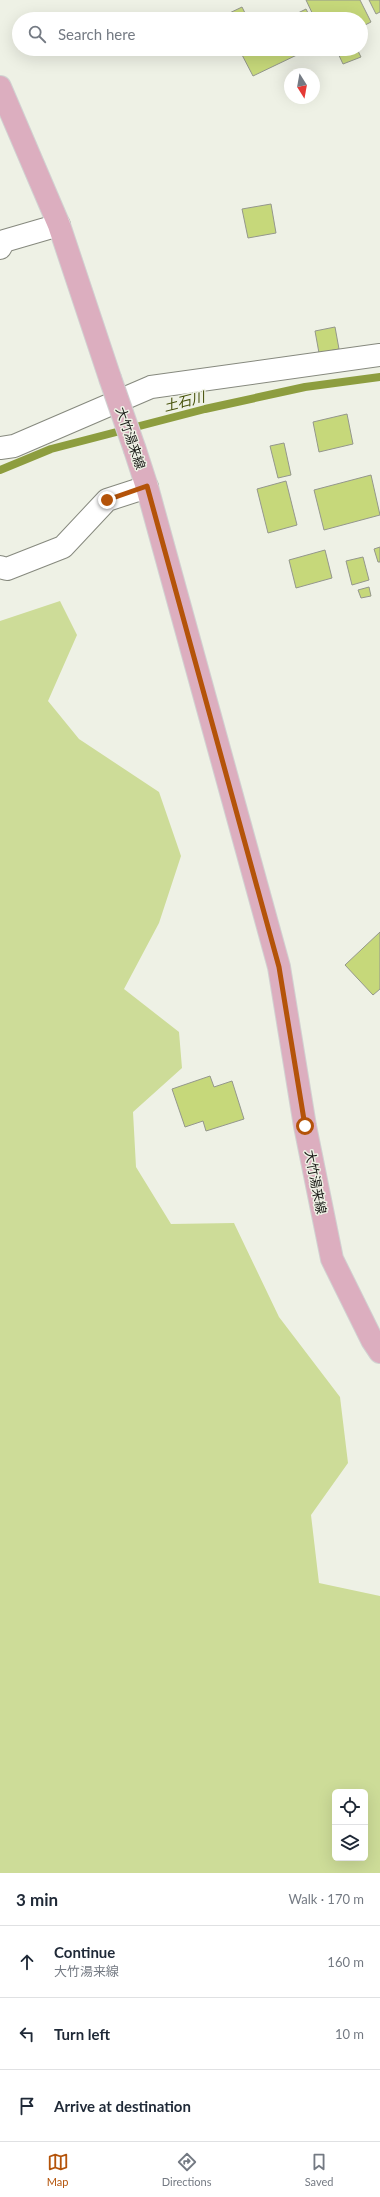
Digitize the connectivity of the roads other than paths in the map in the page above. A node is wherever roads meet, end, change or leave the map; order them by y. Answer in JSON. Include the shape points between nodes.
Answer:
{"nodes":[{"id":1,"x":0,"y":87,"type":"edge"},
{"id":2,"x":59,"y":225,"type":"junction"},
{"id":3,"x":0,"y":248,"type":"edge"},
{"id":4,"x":380,"y":355,"type":"edge"},
{"id":5,"x":0,"y":448,"type":"edge"},
{"id":6,"x":147,"y":486,"type":"junction"},
{"id":7,"x":0,"y":567,"type":"edge"},
{"id":8,"x":380,"y":1352,"type":"edge"}],
"edges":[{"from":1,"to":2,"type":"main road","name":"大竹湯来線"},
{"from":2,"to":3,"type":"street","via":[[4,241]]},
{"from":2,"to":6,"type":"main road","name":"大竹湯来線","bridge":true},
{"from":4,"to":5,"type":"street","via":[[151,387],[14,446]]},
{"from":6,"to":7,"type":"street","via":[[107,500],[63,547],[7,569]]},
{"from":6,"to":8,"type":"main road","name":"大竹湯来線","via":[[279,967],[305,1126],[332,1259]]}]}
